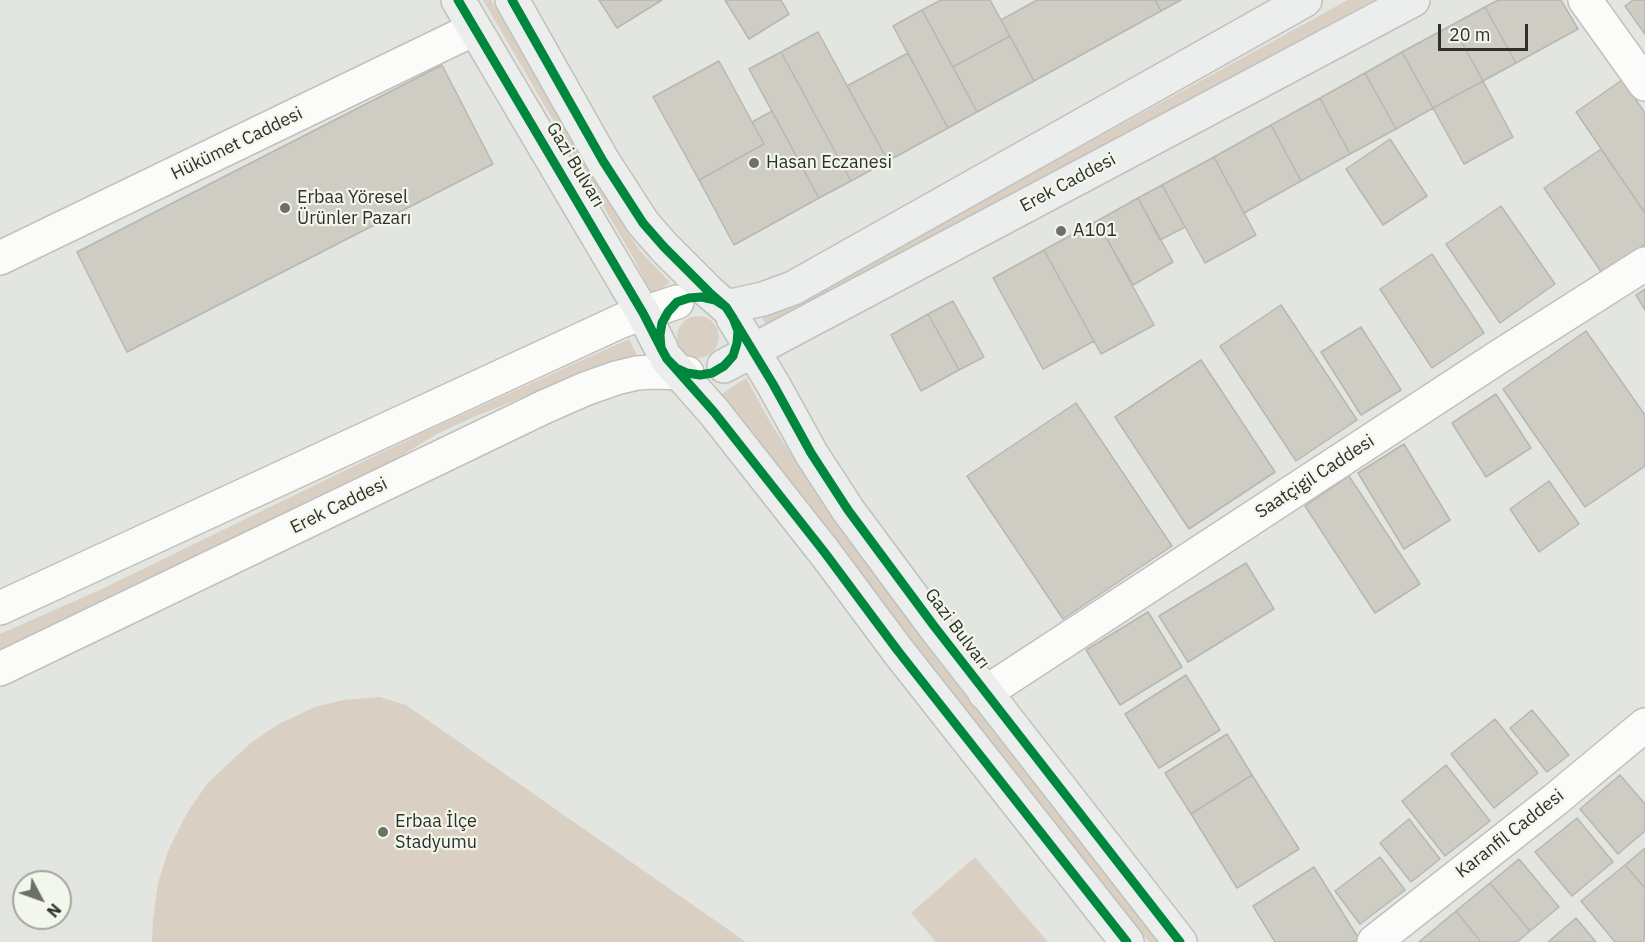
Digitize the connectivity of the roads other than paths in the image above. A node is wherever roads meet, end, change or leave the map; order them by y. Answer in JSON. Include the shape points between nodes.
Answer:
{"nodes":[{"id":1,"x":458,"y":0,"type":"edge"},
{"id":2,"x":512,"y":0,"type":"edge"},
{"id":3,"x":1305,"y":0,"type":"edge"},
{"id":4,"x":1413,"y":0,"type":"edge"},
{"id":5,"x":1585,"y":0,"type":"edge"},
{"id":6,"x":474,"y":29,"type":"junction"},
{"id":7,"x":1645,"y":84,"type":"edge"},
{"id":8,"x":0,"y":258,"type":"edge"},
{"id":9,"x":1645,"y":264,"type":"edge"},
{"id":10,"x":677,"y":302,"type":"junction"},
{"id":11,"x":643,"y":312,"type":"junction"},
{"id":12,"x":730,"y":313,"type":"junction"},
{"id":13,"x":753,"y":351,"type":"junction"},
{"id":14,"x":674,"y":363,"type":"junction"},
{"id":15,"x":724,"y":366,"type":"junction"},
{"id":16,"x":0,"y":608,"type":"edge"},
{"id":17,"x":0,"y":669,"type":"edge"},
{"id":18,"x":986,"y":693,"type":"junction"},
{"id":19,"x":1645,"y":725,"type":"edge"},
{"id":20,"x":1127,"y":942,"type":"edge"},
{"id":21,"x":1180,"y":942,"type":"edge"},
{"id":22,"x":1374,"y":942,"type":"edge"}],
"edges":[{"from":1,"to":6,"type":"main road","name":"Gazi Bulvarı"},
{"from":2,"to":12,"type":"main road","name":"Gazi Bulvarı","via":[[603,161],[643,223]]},
{"from":3,"to":12,"type":"main road","via":[[793,288]]},
{"from":4,"to":13,"type":"main road","name":"Erek Caddesi"},
{"from":5,"to":7,"type":"street"},
{"from":6,"to":8,"type":"street","name":"Hükümet Caddesi"},
{"from":6,"to":11,"type":"main road","name":"Gazi Bulvarı"},
{"from":9,"to":18,"type":"street","name":"Saatçigil Caddesi"},
{"from":10,"to":11,"type":"street"},
{"from":10,"to":12,"type":"main road","via":[[702,297],[715,300]]},
{"from":10,"to":14,"type":"main road","via":[[662,323],[660,335]]},
{"from":11,"to":14,"type":"main road","name":"Gazi Bulvarı"},
{"from":11,"to":16,"type":"street"},
{"from":12,"to":13,"type":"main road","name":"Gazi Bulvarı"},
{"from":12,"to":15,"type":"main road","via":[[738,331],[737,343]]},
{"from":13,"to":15,"type":"main road","name":"Erek Caddesi"},
{"from":13,"to":18,"type":"main road","name":"Gazi Bulvarı","via":[[848,510]]},
{"from":14,"to":15,"type":"main road","via":[[700,375]]},
{"from":14,"to":17,"type":"street","name":"Erek Caddesi","via":[[652,372],[616,378],[554,402]]},
{"from":14,"to":20,"type":"main road","name":"Gazi Bulvarı"},
{"from":18,"to":21,"type":"main road","name":"Gazi Bulvarı"},
{"from":19,"to":22,"type":"street","name":"Karanfil Caddesi"}]}
